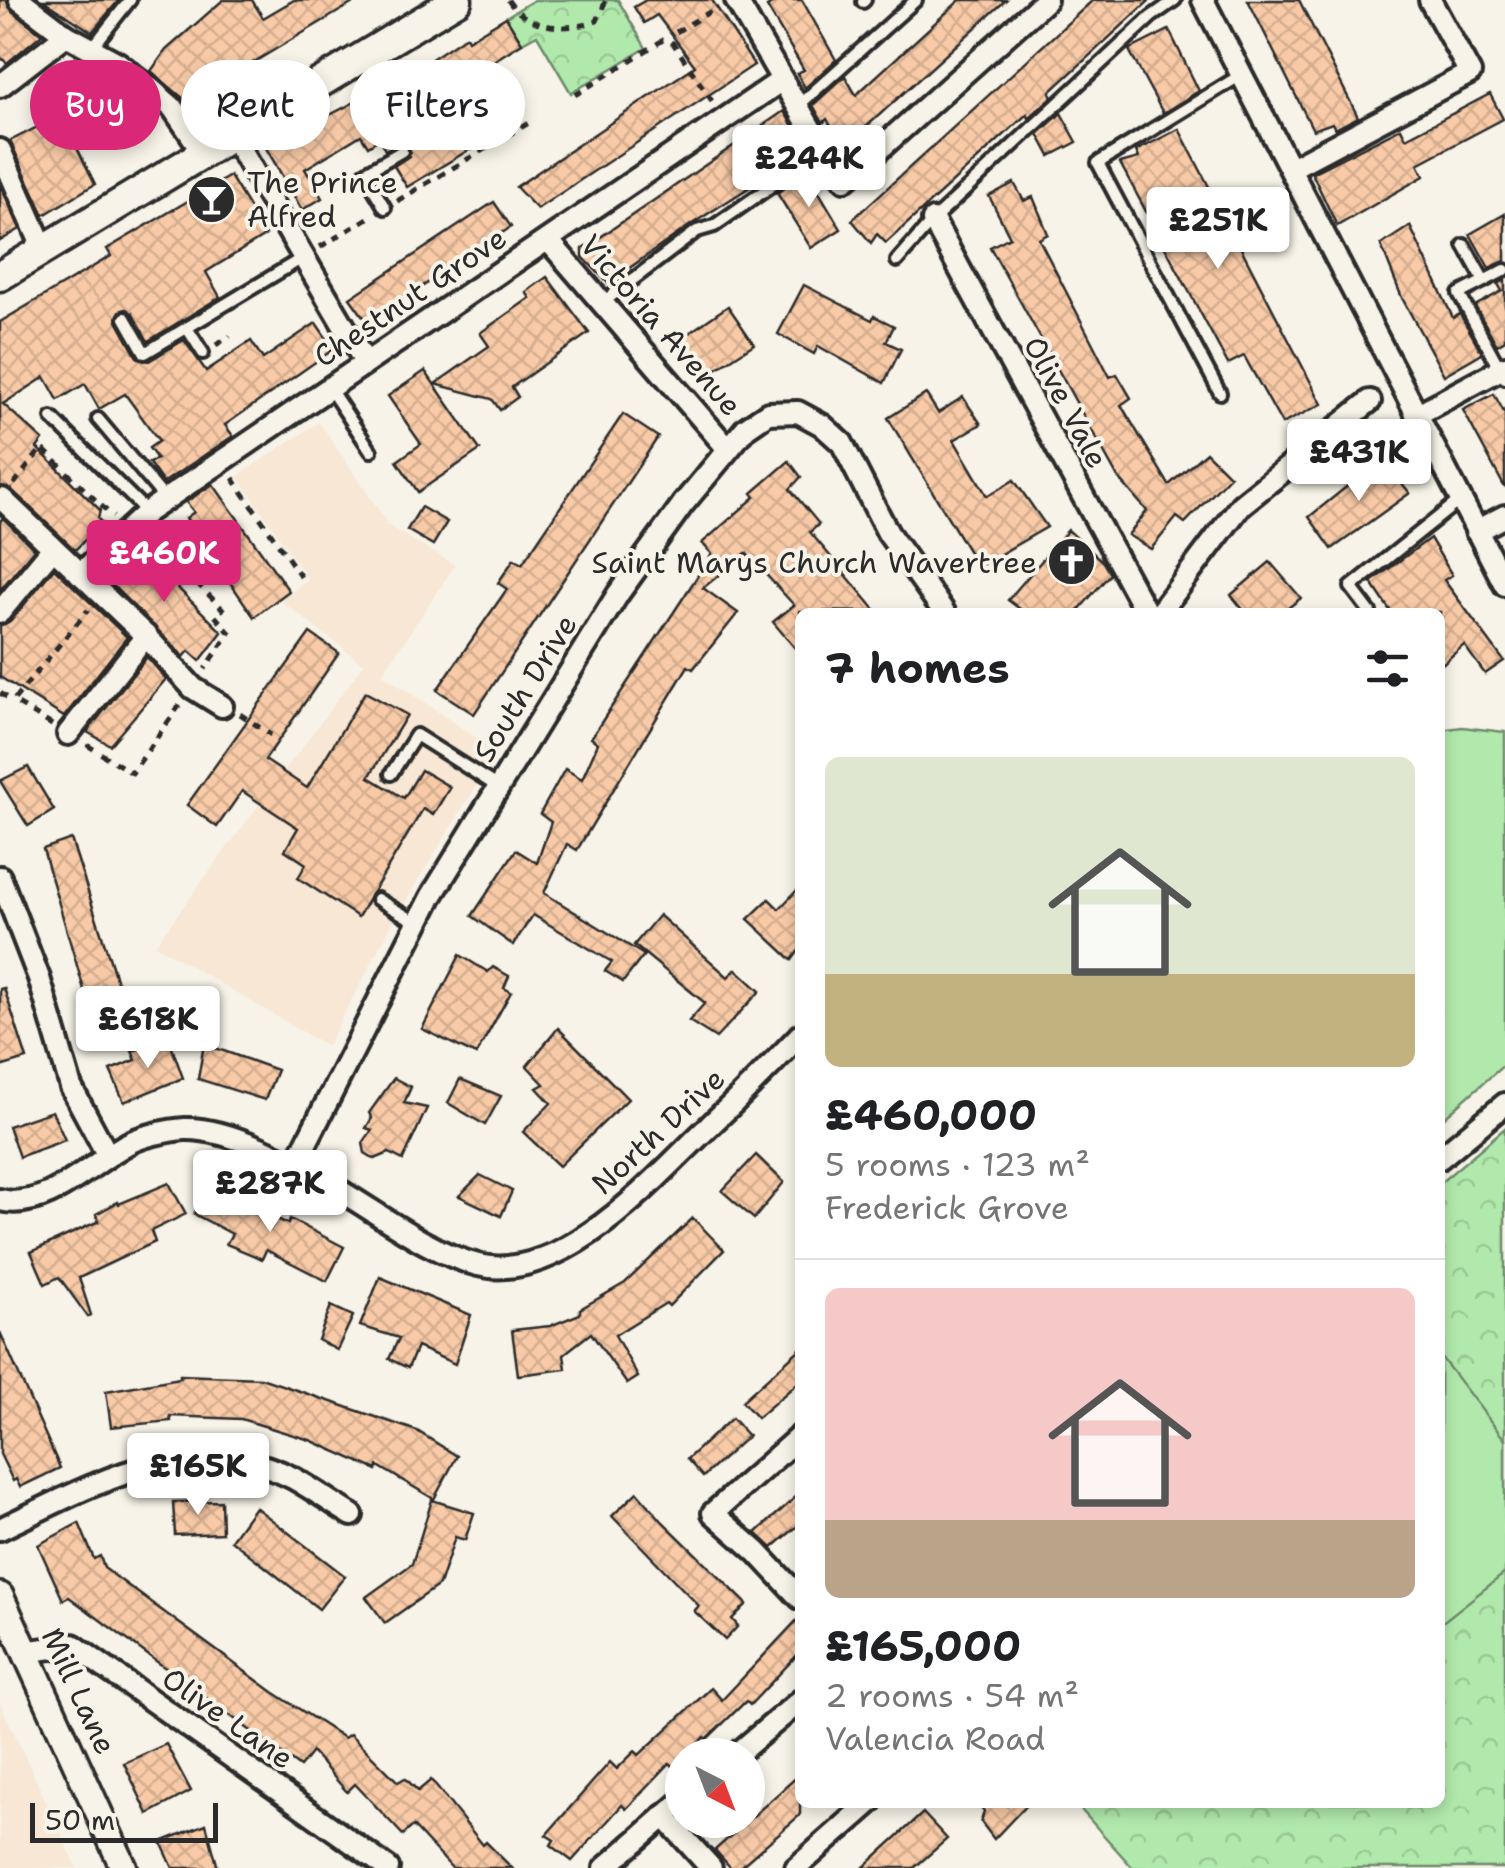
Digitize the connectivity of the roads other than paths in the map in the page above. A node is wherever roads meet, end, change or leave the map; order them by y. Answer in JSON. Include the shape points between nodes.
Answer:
{"nodes":[{"id":1,"x":20,"y":0,"type":"edge"},
{"id":2,"x":130,"y":0,"type":"edge"},
{"id":3,"x":457,"y":0,"type":"edge"},
{"id":4,"x":733,"y":0,"type":"edge"},
{"id":5,"x":916,"y":0,"type":"edge"},
{"id":6,"x":1046,"y":0,"type":"edge"},
{"id":7,"x":1174,"y":0,"type":"edge"},
{"id":8,"x":1202,"y":0,"type":"edge"},
{"id":9,"x":1430,"y":0,"type":"edge"},
{"id":10,"x":66,"y":35,"type":"junction"},
{"id":11,"x":92,"y":49,"type":"junction"},
{"id":12,"x":1242,"y":74,"type":"junction"},
{"id":13,"x":330,"y":76,"type":"edge"},
{"id":14,"x":782,"y":80,"type":"junction"},
{"id":15,"x":0,"y":86,"type":"edge"},
{"id":16,"x":800,"y":105,"type":"junction"},
{"id":17,"x":0,"y":150,"type":"edge"},
{"id":18,"x":206,"y":150,"type":"edge"},
{"id":19,"x":241,"y":150,"type":"edge"},
{"id":20,"x":402,"y":150,"type":"dead end"},
{"id":21,"x":824,"y":150,"type":"junction"},
{"id":22,"x":203,"y":152,"type":"junction"},
{"id":23,"x":1291,"y":168,"type":"junction"},
{"id":24,"x":385,"y":208,"type":"road end"},
{"id":25,"x":933,"y":220,"type":"junction"},
{"id":26,"x":548,"y":240,"type":"junction"},
{"id":27,"x":1464,"y":246,"type":"dead end"},
{"id":28,"x":44,"y":250,"type":"junction"},
{"id":29,"x":304,"y":256,"type":"junction"},
{"id":30,"x":897,"y":261,"type":"dead end"},
{"id":31,"x":1505,"y":270,"type":"edge"},
{"id":32,"x":0,"y":276,"type":"edge"},
{"id":33,"x":1484,"y":281,"type":"junction"},
{"id":34,"x":602,"y":303,"type":"junction"},
{"id":35,"x":125,"y":318,"type":"dead end"},
{"id":36,"x":187,"y":328,"type":"junction"},
{"id":37,"x":203,"y":353,"type":"dead end"},
{"id":38,"x":365,"y":362,"type":"junction"},
{"id":39,"x":1503,"y":372,"type":"edge"},
{"id":40,"x":329,"y":388,"type":"junction"},
{"id":41,"x":1220,"y":393,"type":"dead end"},
{"id":42,"x":1370,"y":401,"type":"dead end"},
{"id":43,"x":1416,"y":416,"type":"junction"},
{"id":44,"x":52,"y":418,"type":"dead end"},
{"id":45,"x":98,"y":418,"type":"dead end"},
{"id":46,"x":728,"y":449,"type":"junction"},
{"id":47,"x":371,"y":451,"type":"dead end"},
{"id":48,"x":2,"y":499,"type":"edge"},
{"id":49,"x":166,"y":500,"type":"junction"},
{"id":50,"x":1460,"y":500,"type":"junction"},
{"id":51,"x":146,"y":512,"type":"junction"},
{"id":52,"x":1505,"y":516,"type":"edge"},
{"id":53,"x":1476,"y":531,"type":"junction"},
{"id":54,"x":53,"y":548,"type":"junction"},
{"id":55,"x":80,"y":574,"type":"junction"},
{"id":56,"x":1505,"y":585,"type":"edge"},
{"id":57,"x":941,"y":608,"type":"edge"},
{"id":58,"x":1144,"y":608,"type":"edge"},
{"id":59,"x":1163,"y":608,"type":"edge"},
{"id":60,"x":1367,"y":608,"type":"edge"},
{"id":61,"x":0,"y":612,"type":"edge"},
{"id":62,"x":146,"y":636,"type":"junction"},
{"id":63,"x":231,"y":710,"type":"road end"},
{"id":64,"x":68,"y":734,"type":"dead end"},
{"id":65,"x":391,"y":774,"type":"dead end"},
{"id":66,"x":498,"y":788,"type":"junction"},
{"id":67,"x":0,"y":877,"type":"edge"},
{"id":68,"x":377,"y":899,"type":"dead end"},
{"id":69,"x":416,"y":922,"type":"junction"},
{"id":70,"x":795,"y":1040,"type":"edge"},
{"id":71,"x":1505,"y":1104,"type":"edge"},
{"id":72,"x":1445,"y":1154,"type":"edge"},
{"id":73,"x":108,"y":1156,"type":"junction"},
{"id":74,"x":295,"y":1164,"type":"junction"},
{"id":75,"x":0,"y":1200,"type":"edge"},
{"id":76,"x":795,"y":1440,"type":"edge"},
{"id":77,"x":352,"y":1515,"type":"dead end"},
{"id":78,"x":0,"y":1529,"type":"edge"},
{"id":79,"x":795,"y":1593,"type":"edge"},
{"id":80,"x":0,"y":1596,"type":"edge"},
{"id":81,"x":24,"y":1652,"type":"junction"},
{"id":82,"x":795,"y":1705,"type":"edge"},
{"id":83,"x":756,"y":1738,"type":"edge"},
{"id":84,"x":864,"y":1808,"type":"edge"},
{"id":85,"x":664,"y":1816,"type":"joint"},
{"id":86,"x":124,"y":1868,"type":"edge"},
{"id":87,"x":388,"y":1868,"type":"edge"},
{"id":88,"x":605,"y":1868,"type":"edge"},
{"id":89,"x":710,"y":1868,"type":"edge"},
{"id":90,"x":796,"y":1868,"type":"edge"}],
"edges":[{"from":1,"to":10,"type":"street"},
{"from":2,"to":11,"type":"lane"},
{"from":3,"to":13,"type":"main road"},
{"from":4,"to":14,"type":"street"},
{"from":5,"to":16,"type":"lane"},
{"from":6,"to":21,"type":"street","via":[[845,180]]},
{"from":7,"to":25,"type":"lane"},
{"from":8,"to":12,"type":"street"},
{"from":9,"to":23,"type":"street","via":[[1470,73]]},
{"from":10,"to":11,"type":"street"},
{"from":10,"to":15,"type":"street"},
{"from":11,"to":22,"type":"street","via":[[174,108]]},
{"from":12,"to":23,"type":"street"},
{"from":12,"to":41,"type":"lane","via":[[1098,163]]},
{"from":14,"to":16,"type":"street"},
{"from":14,"to":26,"type":"street","name":"Chestnut Grove"},
{"from":16,"to":21,"type":"street"},
{"from":17,"to":28,"type":"street"},
{"from":18,"to":22,"type":"main road"},
{"from":19,"to":29,"type":"street"},
{"from":20,"to":24,"type":"lane","via":[[364,173]]},
{"from":21,"to":34,"type":"lane","via":[[697,231]]},
{"from":22,"to":28,"type":"main road"},
{"from":23,"to":43,"type":"street"},
{"from":25,"to":30,"type":"lane"},
{"from":25,"to":58,"type":"street","name":"Olive Vale"},
{"from":26,"to":34,"type":"street","name":"Victoria Avenue"},
{"from":26,"to":38,"type":"street","name":"Chestnut Grove"},
{"from":27,"to":33,"type":"lane"},
{"from":28,"to":32,"type":"main road"},
{"from":29,"to":36,"type":"lane"},
{"from":29,"to":38,"type":"street"},
{"from":31,"to":33,"type":"lane"},
{"from":33,"to":39,"type":"lane","via":[[1459,294]]},
{"from":34,"to":46,"type":"street","name":"Victoria Avenue"},
{"from":35,"to":36,"type":"lane","via":[[145,353]]},
{"from":36,"to":37,"type":"lane"},
{"from":38,"to":40,"type":"street","name":"Chestnut Grove"},
{"from":39,"to":43,"type":"street"},
{"from":40,"to":47,"type":"lane"},
{"from":40,"to":49,"type":"street","name":"Chestnut Grove"},
{"from":42,"to":59,"type":"street","via":[[1241,505]]},
{"from":43,"to":50,"type":"street"},
{"from":44,"to":51,"type":"lane"},
{"from":45,"to":49,"type":"lane"},
{"from":46,"to":57,"type":"street","name":"South Drive","via":[[768,413],[798,412],[822,425],[842,443],[888,533]]},
{"from":46,"to":66,"type":"street","name":"South Drive","via":[[618,594]]},
{"from":48,"to":54,"type":"street"},
{"from":49,"to":51,"type":"street","name":"Chestnut Grove"},
{"from":50,"to":53,"type":"street"},
{"from":50,"to":60,"type":"lane","via":[[1350,586]]},
{"from":51,"to":55,"type":"street","name":"Chestnut Grove"},
{"from":52,"to":53,"type":"street"},
{"from":53,"to":56,"type":"street"},
{"from":54,"to":55,"type":"street"},
{"from":54,"to":61,"type":"street"},
{"from":55,"to":62,"type":"street"},
{"from":62,"to":63,"type":"street","via":[[193,688]]},
{"from":62,"to":64,"type":"street"},
{"from":65,"to":66,"type":"lane","via":[[416,734]]},
{"from":66,"to":69,"type":"street","name":"South Drive"},
{"from":67,"to":73,"type":"street","via":[[71,1087]]},
{"from":68,"to":69,"type":"lane"},
{"from":69,"to":74,"type":"street","name":"South Drive"},
{"from":70,"to":74,"type":"street","name":"North Drive","via":[[627,1206],[562,1250],[524,1265],[481,1266],[443,1252]]},
{"from":71,"to":72,"type":"street"},
{"from":73,"to":74,"type":"street","name":"North Drive","via":[[131,1141],[184,1129],[220,1134]]},
{"from":73,"to":75,"type":"street","name":"North Drive","via":[[57,1189],[18,1204]]},
{"from":76,"to":79,"type":"street","via":[[713,1513]]},
{"from":77,"to":78,"type":"street","via":[[268,1469],[197,1457],[124,1472]]},
{"from":80,"to":81,"type":"street","name":"Mill Lane"},
{"from":81,"to":86,"type":"street","name":"Mill Lane"},
{"from":81,"to":87,"type":"street","name":"Olive Lane","via":[[74,1645]]},
{"from":82,"to":83,"type":"street"},
{"from":84,"to":90,"type":"street"},
{"from":85,"to":88,"type":"street"},
{"from":85,"to":89,"type":"street"}]}
